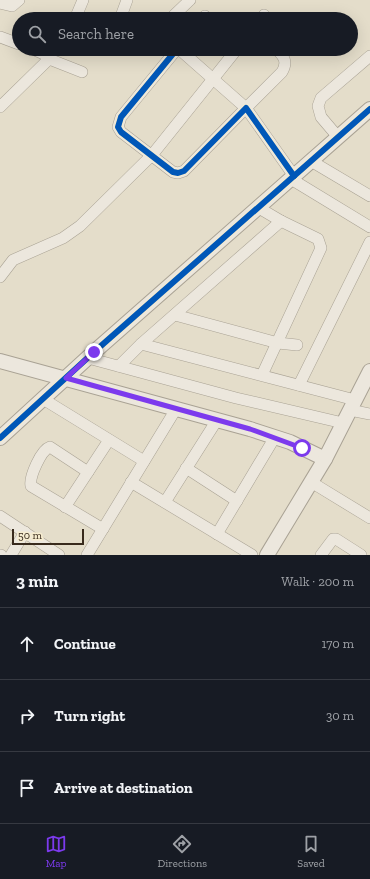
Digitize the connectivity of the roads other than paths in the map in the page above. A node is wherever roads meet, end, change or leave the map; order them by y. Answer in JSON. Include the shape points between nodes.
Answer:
{"nodes":[{"id":1,"x":19,"y":0,"type":"edge"},
{"id":2,"x":83,"y":0,"type":"edge"},
{"id":3,"x":127,"y":0,"type":"edge"},
{"id":4,"x":190,"y":0,"type":"edge"},
{"id":5,"x":0,"y":3,"type":"edge"},
{"id":6,"x":78,"y":12,"type":"edge"},
{"id":7,"x":123,"y":12,"type":"edge"},
{"id":8,"x":177,"y":12,"type":"edge"},
{"id":9,"x":0,"y":37,"type":"edge"},
{"id":10,"x":12,"y":41,"type":"edge"},
{"id":11,"x":47,"y":56,"type":"edge"},
{"id":12,"x":172,"y":56,"type":"edge"},
{"id":13,"x":186,"y":56,"type":"edge"},
{"id":14,"x":231,"y":56,"type":"edge"},
{"id":15,"x":284,"y":56,"type":"edge"},
{"id":16,"x":370,"y":56,"type":"edge"},
{"id":17,"x":49,"y":59,"type":"junction"},
{"id":18,"x":82,"y":72,"type":"dead end"},
{"id":19,"x":213,"y":79,"type":"junction"},
{"id":20,"x":3,"y":101,"type":"edge"},
{"id":21,"x":246,"y":108,"type":"junction"},
{"id":22,"x":370,"y":109,"type":"edge"},
{"id":23,"x":338,"y":137,"type":"junction"},
{"id":24,"x":152,"y":155,"type":"junction"},
{"id":25,"x":312,"y":161,"type":"junction"},
{"id":26,"x":292,"y":178,"type":"junction"},
{"id":27,"x":370,"y":196,"type":"edge"},
{"id":28,"x":259,"y":208,"type":"junction"},
{"id":29,"x":281,"y":221,"type":"junction"},
{"id":30,"x":370,"y":227,"type":"edge"},
{"id":31,"x":370,"y":242,"type":"edge"},
{"id":32,"x":4,"y":263,"type":"edge"},
{"id":33,"x":0,"y":277,"type":"edge"},
{"id":34,"x":175,"y":315,"type":"junction"},
{"id":35,"x":278,"y":343,"type":"junction"},
{"id":36,"x":141,"y":344,"type":"junction"},
{"id":37,"x":297,"y":345,"type":"dead end"},
{"id":38,"x":0,"y":361,"type":"edge"},
{"id":39,"x":78,"y":366,"type":"junction"},
{"id":40,"x":119,"y":366,"type":"junction"},
{"id":41,"x":370,"y":371,"type":"edge"},
{"id":42,"x":262,"y":375,"type":"junction"},
{"id":43,"x":299,"y":385,"type":"junction"},
{"id":44,"x":43,"y":399,"type":"junction"},
{"id":45,"x":352,"y":405,"type":"junction"},
{"id":46,"x":176,"y":409,"type":"junction"},
{"id":47,"x":370,"y":414,"type":"edge"},
{"id":48,"x":217,"y":420,"type":"junction"},
{"id":49,"x":343,"y":423,"type":"junction"},
{"id":50,"x":275,"y":437,"type":"junction"},
{"id":51,"x":0,"y":438,"type":"edge"},
{"id":52,"x":109,"y":440,"type":"junction"},
{"id":53,"x":325,"y":459,"type":"junction"},
{"id":54,"x":144,"y":461,"type":"junction"},
{"id":55,"x":186,"y":468,"type":"junction"},
{"id":56,"x":88,"y":472,"type":"junction"},
{"id":57,"x":132,"y":482,"type":"junction"},
{"id":58,"x":311,"y":482,"type":"junction"},
{"id":59,"x":237,"y":501,"type":"junction"},
{"id":60,"x":165,"y":502,"type":"junction"},
{"id":61,"x":65,"y":507,"type":"junction"},
{"id":62,"x":0,"y":516,"type":"edge"},
{"id":63,"x":370,"y":518,"type":"edge"},
{"id":64,"x":103,"y":529,"type":"junction"},
{"id":65,"x":25,"y":532,"type":"junction"},
{"id":66,"x":217,"y":534,"type":"junction"},
{"id":67,"x":11,"y":555,"type":"edge"},
{"id":68,"x":59,"y":555,"type":"edge"},
{"id":69,"x":87,"y":555,"type":"edge"},
{"id":70,"x":252,"y":555,"type":"edge"},
{"id":71,"x":267,"y":555,"type":"edge"},
{"id":72,"x":321,"y":555,"type":"edge"},
{"id":73,"x":360,"y":555,"type":"edge"}],
"edges":[{"from":1,"to":5,"type":"street","via":[[12,6]]},
{"from":2,"to":6,"type":"street"},
{"from":3,"to":7,"type":"street"},
{"from":4,"to":8,"type":"street"},
{"from":9,"to":10,"type":"street"},
{"from":11,"to":17,"type":"street"},
{"from":12,"to":24,"type":"street","via":[[118,122],[121,132]]},
{"from":13,"to":19,"type":"street"},
{"from":14,"to":19,"type":"street"},
{"from":15,"to":21,"type":"street","via":[[285,66],[282,72]]},
{"from":16,"to":23,"type":"street","via":[[321,98],[318,106],[321,117]]},
{"from":17,"to":18,"type":"street"},
{"from":17,"to":20,"type":"street"},
{"from":19,"to":21,"type":"street"},
{"from":19,"to":24,"type":"street"},
{"from":21,"to":24,"type":"street","via":[[184,171],[173,172]]},
{"from":21,"to":26,"type":"street"},
{"from":22,"to":23,"type":"street"},
{"from":23,"to":25,"type":"street"},
{"from":24,"to":32,"type":"street","via":[[80,226],[63,238]]},
{"from":25,"to":26,"type":"street"},
{"from":25,"to":27,"type":"street"},
{"from":26,"to":28,"type":"street"},
{"from":26,"to":30,"type":"street"},
{"from":28,"to":29,"type":"street"},
{"from":28,"to":39,"type":"street"},
{"from":29,"to":34,"type":"street"},
{"from":29,"to":35,"type":"street","via":[[318,239],[321,248]]},
{"from":31,"to":43,"type":"street"},
{"from":32,"to":33,"type":"street"},
{"from":34,"to":35,"type":"street"},
{"from":34,"to":36,"type":"street"},
{"from":35,"to":37,"type":"street"},
{"from":35,"to":42,"type":"street"},
{"from":36,"to":40,"type":"street"},
{"from":36,"to":42,"type":"street"},
{"from":38,"to":39,"type":"street"},
{"from":39,"to":40,"type":"street"},
{"from":39,"to":44,"type":"street"},
{"from":39,"to":46,"type":"street"},
{"from":40,"to":49,"type":"street","via":[[236,398]]},
{"from":41,"to":45,"type":"street"},
{"from":42,"to":43,"type":"street"},
{"from":43,"to":45,"type":"street"},
{"from":44,"to":51,"type":"street"},
{"from":44,"to":52,"type":"street"},
{"from":45,"to":47,"type":"street"},
{"from":45,"to":49,"type":"street"},
{"from":46,"to":48,"type":"street"},
{"from":46,"to":54,"type":"street"},
{"from":48,"to":50,"type":"street"},
{"from":48,"to":55,"type":"street"},
{"from":49,"to":53,"type":"street"},
{"from":50,"to":53,"type":"street"},
{"from":50,"to":59,"type":"street"},
{"from":52,"to":54,"type":"street"},
{"from":52,"to":56,"type":"street"},
{"from":53,"to":58,"type":"street"},
{"from":54,"to":57,"type":"street"},
{"from":55,"to":59,"type":"street"},
{"from":55,"to":60,"type":"street"},
{"from":56,"to":61,"type":"street"},
{"from":56,"to":61,"type":"street","via":[[54,448],[50,447],[44,451],[30,478],[30,486]]},
{"from":57,"to":60,"type":"street"},
{"from":57,"to":64,"type":"street"},
{"from":58,"to":63,"type":"street"},
{"from":58,"to":71,"type":"street"},
{"from":59,"to":66,"type":"street"},
{"from":60,"to":66,"type":"street"},
{"from":61,"to":64,"type":"street"},
{"from":62,"to":65,"type":"street"},
{"from":64,"to":69,"type":"street"},
{"from":65,"to":67,"type":"street"},
{"from":65,"to":68,"type":"street"},
{"from":66,"to":70,"type":"street"},
{"from":72,"to":73,"type":"street","via":[[331,541],[336,540]]}]}
